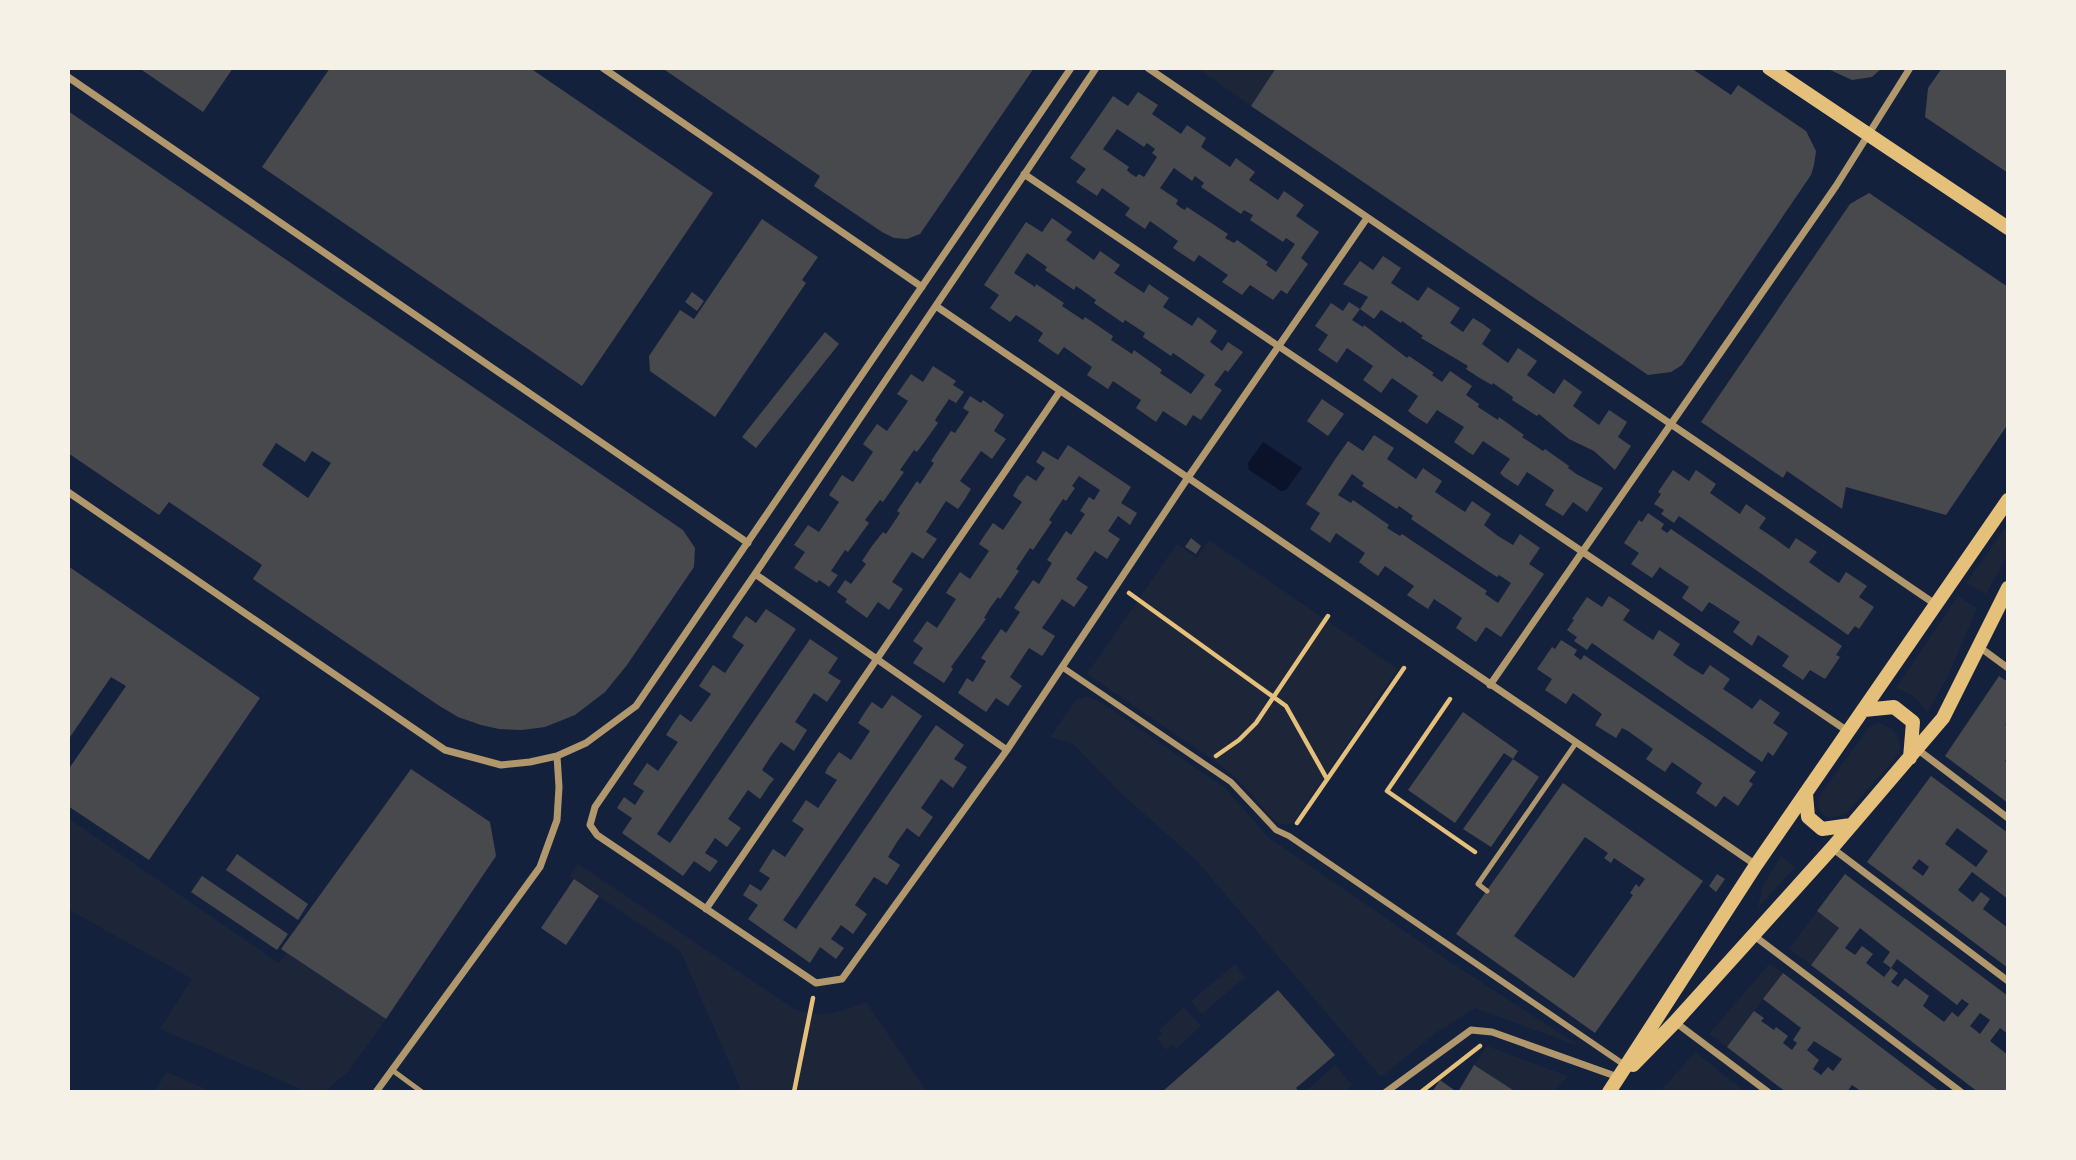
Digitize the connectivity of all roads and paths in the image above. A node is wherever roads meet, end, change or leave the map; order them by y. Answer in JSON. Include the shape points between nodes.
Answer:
{"nodes":[{"id":1,"x":603,"y":68,"type":"edge"},
{"id":2,"x":1071,"y":68,"type":"edge"},
{"id":3,"x":1096,"y":68,"type":"edge"},
{"id":4,"x":1148,"y":68,"type":"edge"},
{"id":5,"x":1769,"y":68,"type":"edge"},
{"id":6,"x":1910,"y":68,"type":"edge"},
{"id":7,"x":68,"y":78,"type":"edge"},
{"id":8,"x":1868,"y":135,"type":"junction"},
{"id":9,"x":1024,"y":174,"type":"junction"},
{"id":10,"x":1367,"y":218,"type":"junction"},
{"id":11,"x":2008,"y":228,"type":"edge"},
{"id":12,"x":922,"y":287,"type":"junction"},
{"id":13,"x":936,"y":306,"type":"junction"},
{"id":14,"x":1278,"y":347,"type":"junction"},
{"id":15,"x":1060,"y":391,"type":"junction"},
{"id":16,"x":1671,"y":424,"type":"junction"},
{"id":17,"x":1187,"y":479,"type":"junction"},
{"id":18,"x":68,"y":492,"type":"edge"},
{"id":19,"x":2008,"y":500,"type":"edge"},
{"id":20,"x":748,"y":543,"type":"junction"},
{"id":21,"x":1582,"y":552,"type":"junction"},
{"id":22,"x":755,"y":574,"type":"junction"},
{"id":23,"x":1118,"y":584,"type":"junction"},
{"id":24,"x":2008,"y":588,"type":"edge"},
{"id":25,"x":1935,"y":604,"type":"junction"},
{"id":26,"x":1328,"y":616,"type":"dead end"},
{"id":27,"x":1978,"y":646,"type":"junction"},
{"id":28,"x":877,"y":659,"type":"junction"},
{"id":29,"x":1062,"y":667,"type":"junction"},
{"id":30,"x":1404,"y":668,"type":"dead end"},
{"id":31,"x":2008,"y":668,"type":"edge"},
{"id":32,"x":1490,"y":685,"type":"junction"},
{"id":33,"x":1272,"y":696,"type":"junction"},
{"id":34,"x":1450,"y":699,"type":"dead end"},
{"id":35,"x":1864,"y":710,"type":"junction"},
{"id":36,"x":1850,"y":732,"type":"junction"},
{"id":37,"x":1576,"y":743,"type":"junction"},
{"id":38,"x":1007,"y":750,"type":"junction"},
{"id":39,"x":1913,"y":754,"type":"junction"},
{"id":40,"x":557,"y":756,"type":"junction"},
{"id":41,"x":1203,"y":763,"type":"junction"},
{"id":42,"x":1327,"y":779,"type":"junction"},
{"id":43,"x":1806,"y":794,"type":"junction"},
{"id":44,"x":2008,"y":818,"type":"edge"},
{"id":45,"x":1851,"y":825,"type":"junction"},
{"id":46,"x":1289,"y":836,"type":"junction"},
{"id":47,"x":1832,"y":848,"type":"junction"},
{"id":48,"x":1475,"y":852,"type":"dead end"},
{"id":49,"x":1756,"y":865,"type":"junction"},
{"id":50,"x":1487,"y":891,"type":"dead end"},
{"id":51,"x":706,"y":909,"type":"junction"},
{"id":52,"x":1754,"y":935,"type":"junction"},
{"id":53,"x":2008,"y":981,"type":"edge"},
{"id":54,"x":816,"y":983,"type":"junction"},
{"id":55,"x":1675,"y":1022,"type":"junction"},
{"id":56,"x":392,"y":1070,"type":"junction"},
{"id":57,"x":1617,"y":1080,"type":"edge"},
{"id":58,"x":376,"y":1092,"type":"edge"},
{"id":59,"x":422,"y":1092,"type":"edge"},
{"id":60,"x":794,"y":1092,"type":"edge"},
{"id":61,"x":1386,"y":1092,"type":"edge"},
{"id":62,"x":1768,"y":1092,"type":"edge"},
{"id":63,"x":1961,"y":1092,"type":"edge"}],
"edges":[{"from":1,"to":12,"type":"street"},
{"from":2,"to":12,"type":"street"},
{"from":3,"to":9,"type":"street"},
{"from":4,"to":10,"type":"street"},
{"from":5,"to":8,"type":"main road"},
{"from":6,"to":8,"type":"street"},
{"from":7,"to":20,"type":"street"},
{"from":8,"to":11,"type":"main road"},
{"from":8,"to":16,"type":"street"},
{"from":9,"to":13,"type":"street"},
{"from":9,"to":14,"type":"street"},
{"from":10,"to":14,"type":"street"},
{"from":10,"to":16,"type":"street"},
{"from":12,"to":20,"type":"street"},
{"from":13,"to":15,"type":"street"},
{"from":13,"to":22,"type":"street"},
{"from":14,"to":17,"type":"street"},
{"from":14,"to":21,"type":"street"},
{"from":15,"to":17,"type":"street"},
{"from":15,"to":28,"type":"street"},
{"from":16,"to":21,"type":"street"},
{"from":16,"to":25,"type":"street"},
{"from":17,"to":23,"type":"street"},
{"from":17,"to":32,"type":"street"},
{"from":18,"to":40,"type":"street","via":[[446,750],[501,765]]},
{"from":19,"to":25,"type":"main road"},
{"from":20,"to":40,"type":"street","via":[[636,706],[586,743]]},
{"from":21,"to":32,"type":"street"},
{"from":21,"to":36,"type":"street"},
{"from":22,"to":28,"type":"street"},
{"from":22,"to":51,"type":"street","via":[[595,807],[590,825],[597,835]]},
{"from":23,"to":29,"type":"street"},
{"from":23,"to":33,"type":"path"},
{"from":24,"to":27,"type":"main road"},
{"from":25,"to":35,"type":"main road"},
{"from":26,"to":33,"type":"path"},
{"from":27,"to":31,"type":"street"},
{"from":27,"to":39,"type":"main road","via":[[1943,718]]},
{"from":28,"to":38,"type":"street"},
{"from":28,"to":51,"type":"street"},
{"from":29,"to":38,"type":"street"},
{"from":29,"to":41,"type":"street"},
{"from":30,"to":42,"type":"path"},
{"from":32,"to":37,"type":"street"},
{"from":33,"to":41,"type":"path","via":[[1239,740]]},
{"from":33,"to":42,"type":"path","via":[[1286,706]]},
{"from":34,"to":48,"type":"path","via":[[1387,791]]},
{"from":35,"to":36,"type":"main road"},
{"from":35,"to":39,"type":"main road","via":[[1894,707],[1913,722]]},
{"from":36,"to":43,"type":"main road"},
{"from":37,"to":49,"type":"street"},
{"from":37,"to":50,"type":"lane","via":[[1478,884]]},
{"from":38,"to":54,"type":"street","via":[[842,979]]},
{"from":39,"to":44,"type":"street"},
{"from":39,"to":45,"type":"main road"},
{"from":40,"to":56,"type":"street","via":[[557,820],[540,867]]},
{"from":41,"to":46,"type":"street","via":[[1231,782],[1276,830]]},
{"from":42,"to":46,"type":"path"},
{"from":43,"to":45,"type":"main road","via":[[1808,817],[1822,829]]},
{"from":43,"to":49,"type":"main road"},
{"from":45,"to":47,"type":"main road"},
{"from":46,"to":57,"type":"street"},
{"from":47,"to":52,"type":"main road"},
{"from":47,"to":53,"type":"street"},
{"from":49,"to":57,"type":"main road"},
{"from":51,"to":54,"type":"street"},
{"from":52,"to":55,"type":"main road"},
{"from":52,"to":63,"type":"street"},
{"from":54,"to":60,"type":"path"},
{"from":55,"to":57,"type":"main road"},
{"from":55,"to":62,"type":"street"},
{"from":56,"to":58,"type":"street"},
{"from":56,"to":59,"type":"lane"},
{"from":57,"to":61,"type":"street","via":[[1492,1031],[1471,1030]]}]}
